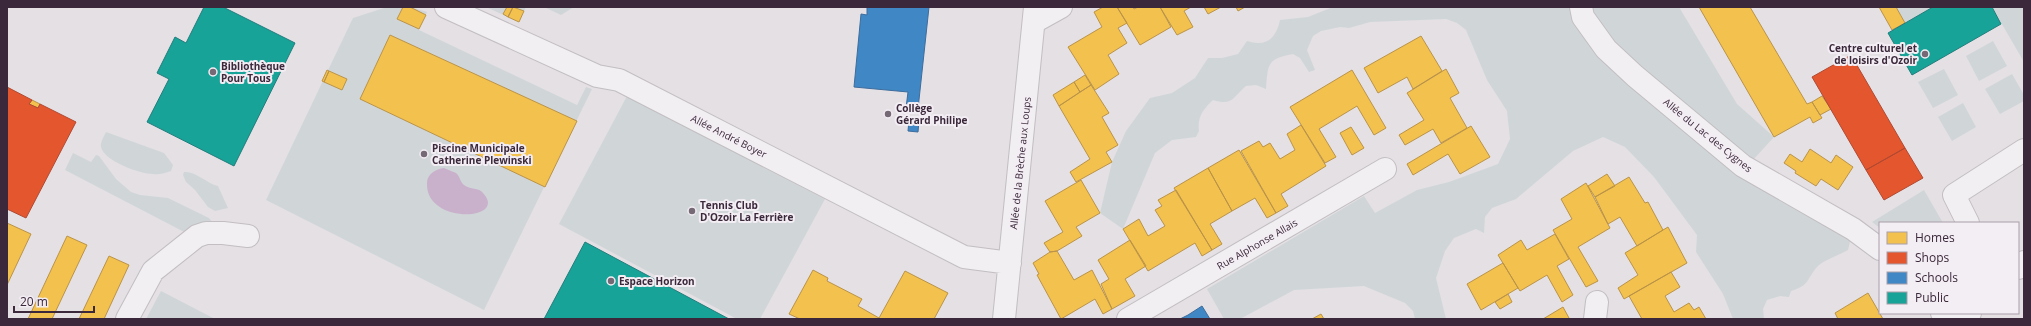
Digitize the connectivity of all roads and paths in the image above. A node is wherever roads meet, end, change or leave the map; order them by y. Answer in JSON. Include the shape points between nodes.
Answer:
{"nodes":[{"id":1,"x":446,"y":7,"type":"edge"},
{"id":2,"x":1061,"y":7,"type":"edge"},
{"id":3,"x":1581,"y":7,"type":"edge"},
{"id":4,"x":1035,"y":15,"type":"edge"},
{"id":5,"x":2024,"y":150,"type":"edge"},
{"id":6,"x":1385,"y":169,"type":"dead end"},
{"id":7,"x":1968,"y":222,"type":"edge"},
{"id":8,"x":248,"y":236,"type":"dead end"},
{"id":9,"x":1879,"y":249,"type":"edge"},
{"id":10,"x":1010,"y":263,"type":"junction"},
{"id":11,"x":1946,"y":314,"type":"edge"},
{"id":12,"x":1962,"y":318,"type":"edge"},
{"id":13,"x":127,"y":319,"type":"edge"},
{"id":14,"x":1004,"y":319,"type":"edge"},
{"id":15,"x":1128,"y":319,"type":"edge"}],
"edges":[{"from":1,"to":10,"type":"street","name":"Allée André Boyer","via":[[597,76],[619,80],[964,257]]},
{"from":2,"to":4,"type":"street"},
{"from":3,"to":9,"type":"street","name":"Allée du Lac des Cygnes","via":[[1583,17],[1606,49],[1743,166],[1853,229]]},
{"from":4,"to":10,"type":"street","name":"Allée de la Brèche aux Loups"},
{"from":5,"to":7,"type":"street","via":[[1954,195]]},
{"from":6,"to":15,"type":"street","name":"Rue Alphonse Allais"},
{"from":8,"to":13,"type":"street","via":[[206,233],[197,236],[153,271]]},
{"from":10,"to":14,"type":"street","name":"Allée de la Brèche aux Loups"},
{"from":11,"to":12,"type":"street"}]}
